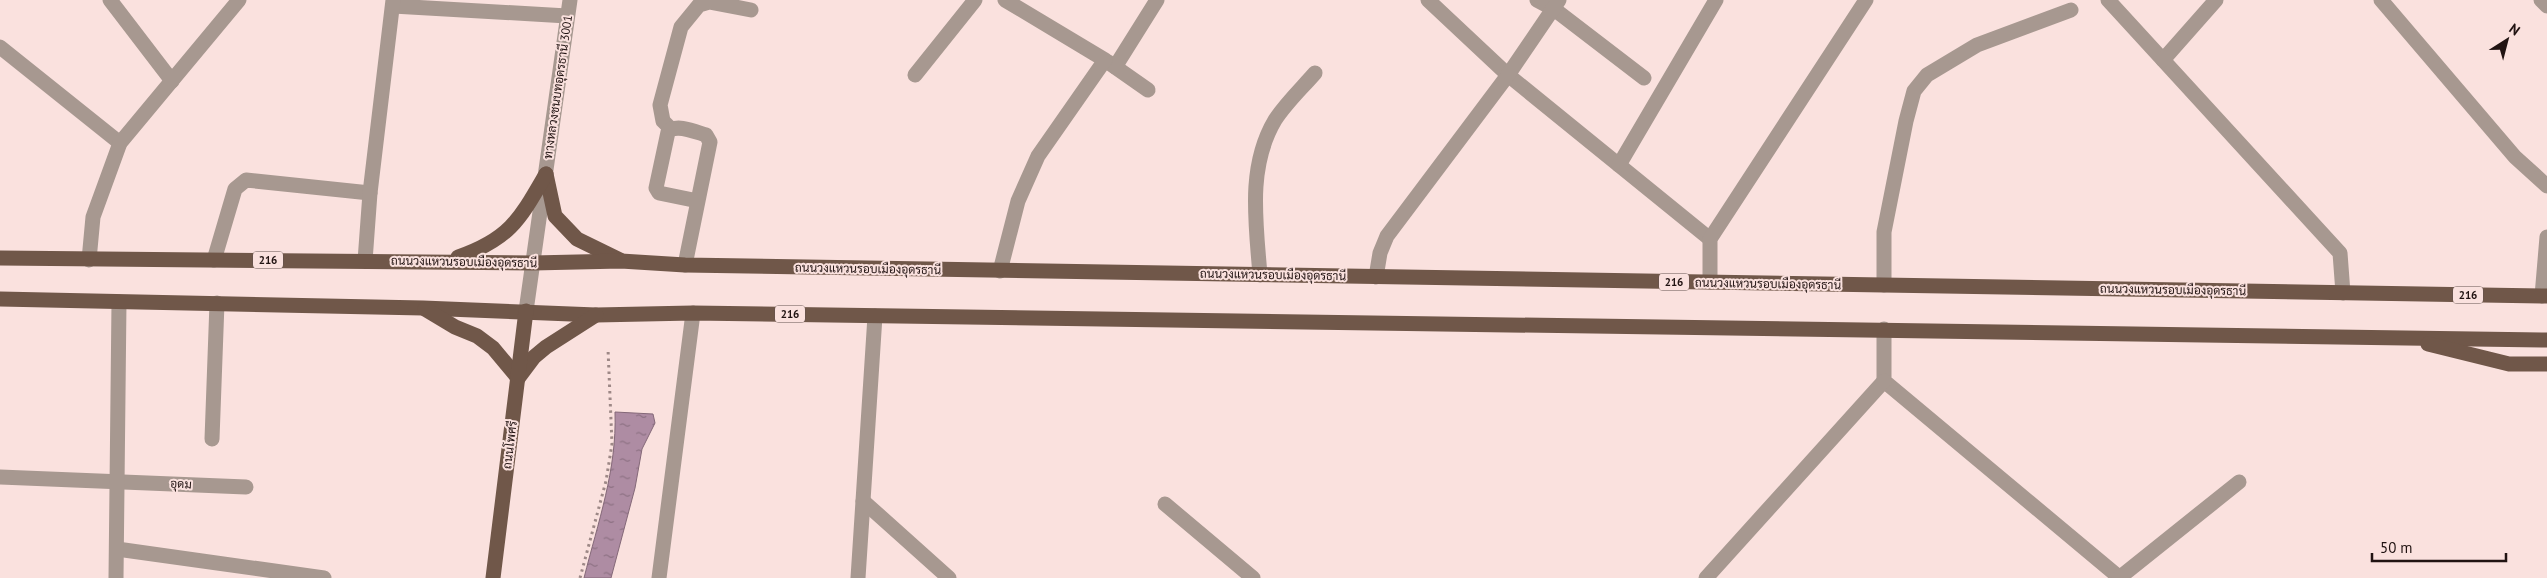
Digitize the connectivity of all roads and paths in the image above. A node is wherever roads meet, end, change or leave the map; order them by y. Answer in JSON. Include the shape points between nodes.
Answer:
{"nodes":[{"id":1,"x":110,"y":0,"type":"edge"},
{"id":2,"x":239,"y":0,"type":"edge"},
{"id":3,"x":570,"y":0,"type":"edge"},
{"id":4,"x":975,"y":0,"type":"edge"},
{"id":5,"x":1005,"y":0,"type":"edge"},
{"id":6,"x":1157,"y":0,"type":"edge"},
{"id":7,"x":1428,"y":0,"type":"edge"},
{"id":8,"x":1536,"y":0,"type":"edge"},
{"id":9,"x":1716,"y":0,"type":"edge"},
{"id":10,"x":1866,"y":0,"type":"edge"},
{"id":11,"x":2108,"y":0,"type":"edge"},
{"id":12,"x":2216,"y":0,"type":"edge"},
{"id":13,"x":2381,"y":0,"type":"edge"},
{"id":14,"x":2541,"y":0,"type":"edge"},
{"id":15,"x":393,"y":3,"type":"edge"},
{"id":16,"x":1557,"y":5,"type":"edge"},
{"id":17,"x":2547,"y":6,"type":"edge"},
{"id":18,"x":750,"y":10,"type":"dead end"},
{"id":19,"x":2071,"y":10,"type":"dead end"},
{"id":20,"x":567,"y":16,"type":"junction"},
{"id":21,"x":0,"y":47,"type":"edge"},
{"id":22,"x":2163,"y":60,"type":"junction"},
{"id":23,"x":1110,"y":64,"type":"junction"},
{"id":24,"x":1316,"y":73,"type":"dead end"},
{"id":25,"x":915,"y":75,"type":"dead end"},
{"id":26,"x":1508,"y":75,"type":"junction"},
{"id":27,"x":1644,"y":78,"type":"dead end"},
{"id":28,"x":172,"y":81,"type":"junction"},
{"id":29,"x":1148,"y":90,"type":"dead end"},
{"id":30,"x":670,"y":129,"type":"junction"},
{"id":31,"x":120,"y":144,"type":"junction"},
{"id":32,"x":1619,"y":165,"type":"junction"},
{"id":33,"x":546,"y":174,"type":"junction"},
{"id":34,"x":2547,"y":186,"type":"edge"},
{"id":35,"x":370,"y":193,"type":"junction"},
{"id":36,"x":698,"y":201,"type":"junction"},
{"id":37,"x":2547,"y":237,"type":"edge"},
{"id":38,"x":1710,"y":239,"type":"junction"},
{"id":39,"x":0,"y":258,"type":"edge"},
{"id":40,"x":89,"y":260,"type":"junction"},
{"id":41,"x":214,"y":260,"type":"junction"},
{"id":42,"x":365,"y":261,"type":"junction"},
{"id":43,"x":447,"y":261,"type":"junction"},
{"id":44,"x":621,"y":261,"type":"junction"},
{"id":45,"x":533,"y":263,"type":"junction"},
{"id":46,"x":685,"y":265,"type":"junction"},
{"id":47,"x":1000,"y":271,"type":"junction"},
{"id":48,"x":1260,"y":275,"type":"junction"},
{"id":49,"x":1376,"y":277,"type":"junction"},
{"id":50,"x":1710,"y":282,"type":"junction"},
{"id":51,"x":1884,"y":286,"type":"junction"},
{"id":52,"x":2343,"y":293,"type":"junction"},
{"id":53,"x":2545,"y":296,"type":"edge"},
{"id":54,"x":0,"y":300,"type":"edge"},
{"id":55,"x":119,"y":302,"type":"junction"},
{"id":56,"x":217,"y":303,"type":"junction"},
{"id":57,"x":423,"y":308,"type":"junction"},
{"id":58,"x":526,"y":311,"type":"junction"},
{"id":59,"x":693,"y":313,"type":"junction"},
{"id":60,"x":596,"y":315,"type":"junction"},
{"id":61,"x":875,"y":316,"type":"junction"},
{"id":62,"x":1884,"y":330,"type":"junction"},
{"id":63,"x":2400,"y":337,"type":"junction"},
{"id":64,"x":2547,"y":340,"type":"edge"},
{"id":65,"x":608,"y":349,"type":"dead end"},
{"id":66,"x":2547,"y":364,"type":"edge"},
{"id":67,"x":518,"y":378,"type":"junction"},
{"id":68,"x":1884,"y":382,"type":"junction"},
{"id":69,"x":212,"y":439,"type":"dead end"},
{"id":70,"x":0,"y":477,"type":"edge"},
{"id":71,"x":117,"y":481,"type":"junction"},
{"id":72,"x":2239,"y":482,"type":"dead end"},
{"id":73,"x":246,"y":487,"type":"dead end"},
{"id":74,"x":863,"y":501,"type":"junction"},
{"id":75,"x":1165,"y":504,"type":"dead end"},
{"id":76,"x":117,"y":549,"type":"junction"},
{"id":77,"x":862,"y":575,"type":"edge"},
{"id":78,"x":116,"y":578,"type":"edge"},
{"id":79,"x":324,"y":578,"type":"edge"},
{"id":80,"x":492,"y":578,"type":"edge"},
{"id":81,"x":580,"y":578,"type":"edge"},
{"id":82,"x":659,"y":578,"type":"edge"},
{"id":83,"x":949,"y":578,"type":"edge"},
{"id":84,"x":1253,"y":578,"type":"edge"},
{"id":85,"x":1706,"y":578,"type":"edge"},
{"id":86,"x":2120,"y":578,"type":"edge"}],
"edges":[{"from":1,"to":28,"type":"street"},
{"from":2,"to":28,"type":"street"},
{"from":3,"to":20,"type":"street","name":"ทางหลวงชนบทอุดรธานี 3001"},
{"from":4,"to":25,"type":"street"},
{"from":5,"to":23,"type":"street"},
{"from":6,"to":23,"type":"street"},
{"from":7,"to":26,"type":"street"},
{"from":8,"to":16,"type":"street"},
{"from":9,"to":32,"type":"street"},
{"from":10,"to":38,"type":"street"},
{"from":11,"to":22,"type":"street"},
{"from":12,"to":22,"type":"street"},
{"from":13,"to":34,"type":"street","via":[[2515,157]]},
{"from":14,"to":17,"type":"street"},
{"from":15,"to":20,"type":"street"},
{"from":15,"to":35,"type":"street"},
{"from":16,"to":26,"type":"street"},
{"from":16,"to":27,"type":"street"},
{"from":18,"to":30,"type":"street","via":[[709,2],[699,5],[681,27],[660,105],[663,121]]},
{"from":19,"to":51,"type":"street","via":[[1978,46],[1927,75],[1914,91],[1884,232]]},
{"from":20,"to":33,"type":"street","name":"ทางหลวงชนบทอุดรธานี 3001"},
{"from":21,"to":31,"type":"street"},
{"from":22,"to":52,"type":"street","via":[[2340,252]]},
{"from":23,"to":29,"type":"street"},
{"from":23,"to":47,"type":"street","via":[[1038,156],[1018,201]]},
{"from":24,"to":48,"type":"street","via":[[1275,121],[1264,146],[1254,191]]},
{"from":26,"to":32,"type":"street"},
{"from":26,"to":49,"type":"street","via":[[1387,236]]},
{"from":28,"to":31,"type":"street"},
{"from":30,"to":36,"type":"street","via":[[699,133],[709,138]]},
{"from":30,"to":36,"type":"street","via":[[656,188],[659,193]]},
{"from":31,"to":40,"type":"street","via":[[93,217]]},
{"from":32,"to":38,"type":"street"},
{"from":33,"to":43,"type":"main road","via":[[524,212],[507,232],[482,249]]},
{"from":33,"to":44,"type":"main road","via":[[555,216],[577,239]]},
{"from":33,"to":45,"type":"street","name":"ทางหลวงชนบทอุดรธานี 3001"},
{"from":35,"to":41,"type":"street","via":[[246,180],[235,189]]},
{"from":35,"to":42,"type":"street"},
{"from":36,"to":46,"type":"street"},
{"from":37,"to":53,"type":"street"},
{"from":38,"to":50,"type":"street"},
{"from":39,"to":40,"type":"main road","name":"ถนนวงแหวนรอบเมืองอุดรธานี","number":"216"},
{"from":40,"to":41,"type":"main road","name":"ถนนวงแหวนรอบเมืองอุดรธานี","number":"216"},
{"from":41,"to":42,"type":"main road","name":"ถนนวงแหวนรอบเมืองอุดรธานี","number":"216"},
{"from":42,"to":43,"type":"main road","name":"ถนนวงแหวนรอบเมืองอุดรธานี","number":"216"},
{"from":43,"to":45,"type":"main road","name":"ถนนวงแหวนรอบเมืองอุดรธานี","number":"216"},
{"from":44,"to":45,"type":"main road","name":"ถนนวงแหวนรอบเมืองอุดรธานี","number":"216"},
{"from":44,"to":46,"type":"main road","name":"ถนนวงแหวนรอบเมืองอุดรธานี","number":"216"},
{"from":45,"to":58,"type":"street","name":"ทางหลวงชนบทอุดรธานี 3001"},
{"from":46,"to":47,"type":"main road","name":"ถนนวงแหวนรอบเมืองอุดรธานี","number":"216"},
{"from":47,"to":48,"type":"main road","name":"ถนนวงแหวนรอบเมืองอุดรธานี","number":"216"},
{"from":48,"to":49,"type":"main road","name":"ถนนวงแหวนรอบเมืองอุดรธานี","number":"216"},
{"from":49,"to":50,"type":"main road","name":"ถนนวงแหวนรอบเมืองอุดรธานี","number":"216"},
{"from":50,"to":51,"type":"main road","name":"ถนนวงแหวนรอบเมืองอุดรธานี","number":"216"},
{"from":51,"to":52,"type":"main road","name":"ถนนวงแหวนรอบเมืองอุดรธานี","number":"216"},
{"from":52,"to":53,"type":"main road","name":"ถนนวงแหวนรอบเมืองอุดรธานี","number":"216"},
{"from":54,"to":55,"type":"main road","number":"216"},
{"from":55,"to":56,"type":"main road","number":"216"},
{"from":55,"to":71,"type":"street"},
{"from":56,"to":57,"type":"main road","number":"216"},
{"from":56,"to":69,"type":"street"},
{"from":57,"to":58,"type":"main road","number":"216"},
{"from":57,"to":67,"type":"main road","via":[[477,336],[493,348]]},
{"from":58,"to":60,"type":"main road","number":"216"},
{"from":58,"to":67,"type":"main road","name":"ถนนโพศรี"},
{"from":59,"to":60,"type":"main road","number":"216"},
{"from":59,"to":61,"type":"main road","number":"216"},
{"from":59,"to":82,"type":"street"},
{"from":60,"to":67,"type":"main road","via":[[546,347]]},
{"from":61,"to":62,"type":"main road","number":"216"},
{"from":61,"to":74,"type":"street"},
{"from":62,"to":63,"type":"main road","number":"216"},
{"from":62,"to":68,"type":"street"},
{"from":63,"to":64,"type":"main road","number":"216"},
{"from":63,"to":66,"type":"main road","via":[[2509,364]]},
{"from":65,"to":81,"type":"path","via":[[612,444],[606,481]]},
{"from":67,"to":80,"type":"main road","name":"ถนนโพศรี"},
{"from":68,"to":85,"type":"street"},
{"from":68,"to":86,"type":"street"},
{"from":70,"to":71,"type":"street","name":"อุดม"},
{"from":71,"to":73,"type":"street","name":"อุดม"},
{"from":71,"to":76,"type":"street"},
{"from":72,"to":86,"type":"street"},
{"from":74,"to":77,"type":"street"},
{"from":74,"to":83,"type":"street"},
{"from":75,"to":84,"type":"street"},
{"from":76,"to":78,"type":"street"},
{"from":76,"to":79,"type":"street"}]}
